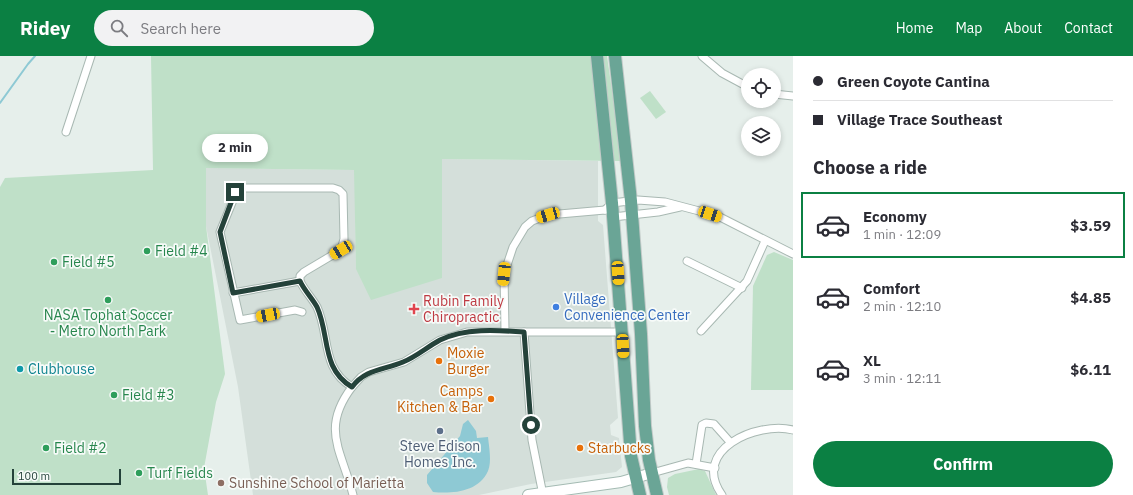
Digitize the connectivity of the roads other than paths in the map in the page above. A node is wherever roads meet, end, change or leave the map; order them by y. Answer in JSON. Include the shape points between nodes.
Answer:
{"nodes":[{"id":1,"x":91,"y":56,"type":"edge"},
{"id":2,"x":597,"y":56,"type":"edge"},
{"id":3,"x":614,"y":56,"type":"edge"},
{"id":4,"x":702,"y":56,"type":"edge"},
{"id":5,"x":741,"y":84,"type":"edge"},
{"id":6,"x":781,"y":95,"type":"edge"},
{"id":7,"x":793,"y":96,"type":"edge"},
{"id":8,"x":66,"y":132,"type":"dead end"},
{"id":9,"x":631,"y":201,"type":"junction"},
{"id":10,"x":680,"y":207,"type":"junction"},
{"id":11,"x":610,"y":210,"type":"junction"},
{"id":12,"x":632,"y":215,"type":"junction"},
{"id":13,"x":765,"y":241,"type":"junction"},
{"id":14,"x":793,"y":254,"type":"edge"},
{"id":15,"x":687,"y":261,"type":"dead end"},
{"id":16,"x":300,"y":281,"type":"junction"},
{"id":17,"x":742,"y":288,"type":"junction"},
{"id":18,"x":233,"y":293,"type":"junction"},
{"id":19,"x":302,"y":312,"type":"dead end"},
{"id":20,"x":505,"y":331,"type":"junction"},
{"id":21,"x":701,"y":331,"type":"dead end"},
{"id":22,"x":524,"y":332,"type":"junction"},
{"id":23,"x":622,"y":332,"type":"junction"},
{"id":24,"x":352,"y":387,"type":"junction"},
{"id":25,"x":793,"y":430,"type":"edge"},
{"id":26,"x":730,"y":442,"type":"junction"},
{"id":27,"x":696,"y":464,"type":"junction"},
{"id":28,"x":715,"y":468,"type":"junction"},
{"id":29,"x":652,"y":473,"type":"junction"},
{"id":30,"x":635,"y":478,"type":"junction"},
{"id":31,"x":588,"y":486,"type":"junction"},
{"id":32,"x":560,"y":492,"type":"edge"},
{"id":33,"x":542,"y":494,"type":"edge"},
{"id":34,"x":353,"y":495,"type":"edge"},
{"id":35,"x":528,"y":495,"type":"edge"},
{"id":36,"x":575,"y":495,"type":"edge"},
{"id":37,"x":640,"y":495,"type":"edge"},
{"id":38,"x":657,"y":495,"type":"edge"},
{"id":39,"x":722,"y":495,"type":"edge"}],
"edges":[{"from":1,"to":8,"type":"street"},
{"from":2,"to":11,"type":"main road"},
{"from":3,"to":9,"type":"main road"},
{"from":4,"to":5,"type":"street","via":[[722,74]]},
{"from":6,"to":7,"type":"street"},
{"from":9,"to":10,"type":"street","via":[[655,200]]},
{"from":9,"to":11,"type":"street"},
{"from":9,"to":12,"type":"main road"},
{"from":10,"to":12,"type":"street"},
{"from":10,"to":13,"type":"street","via":[[718,216]]},
{"from":11,"to":12,"type":"street"},
{"from":11,"to":20,"type":"street","via":[[548,215],[532,221],[525,227],[513,247],[504,274]]},
{"from":11,"to":23,"type":"main road"},
{"from":12,"to":29,"type":"main road","via":[[644,412]]},
{"from":13,"to":14,"type":"street"},
{"from":13,"to":17,"type":"street"},
{"from":15,"to":17,"type":"street"},
{"from":16,"to":18,"type":"street"},
{"from":16,"to":18,"type":"street","via":[[300,276],[304,272],[341,250],[344,239],[343,194],[332,188],[238,188],[220,232]]},
{"from":16,"to":24,"type":"street","via":[[317,307],[332,364],[339,376]]},
{"from":17,"to":21,"type":"street"},
{"from":18,"to":19,"type":"street","via":[[240,320],[296,310]]},
{"from":20,"to":22,"type":"street"},
{"from":20,"to":24,"type":"street","via":[[468,332],[447,338],[404,362],[369,372]]},
{"from":22,"to":23,"type":"street"},
{"from":22,"to":33,"type":"street","via":[[532,440]]},
{"from":23,"to":30,"type":"main road","via":[[628,428]]},
{"from":24,"to":34,"type":"street","via":[[339,409],[335,429],[337,446]]},
{"from":25,"to":26,"type":"street","via":[[777,428],[753,432]]},
{"from":26,"to":27,"type":"street","via":[[714,424],[702,425]]},
{"from":26,"to":28,"type":"street","via":[[722,450]]},
{"from":27,"to":28,"type":"street"},
{"from":27,"to":29,"type":"street","via":[[680,465]]},
{"from":28,"to":39,"type":"street","via":[[715,482]]},
{"from":29,"to":30,"type":"street"},
{"from":29,"to":38,"type":"main road"},
{"from":30,"to":31,"type":"street"},
{"from":30,"to":37,"type":"main road"},
{"from":31,"to":32,"type":"street"},
{"from":31,"to":36,"type":"street"},
{"from":32,"to":33,"type":"street"},
{"from":33,"to":35,"type":"street"}]}
